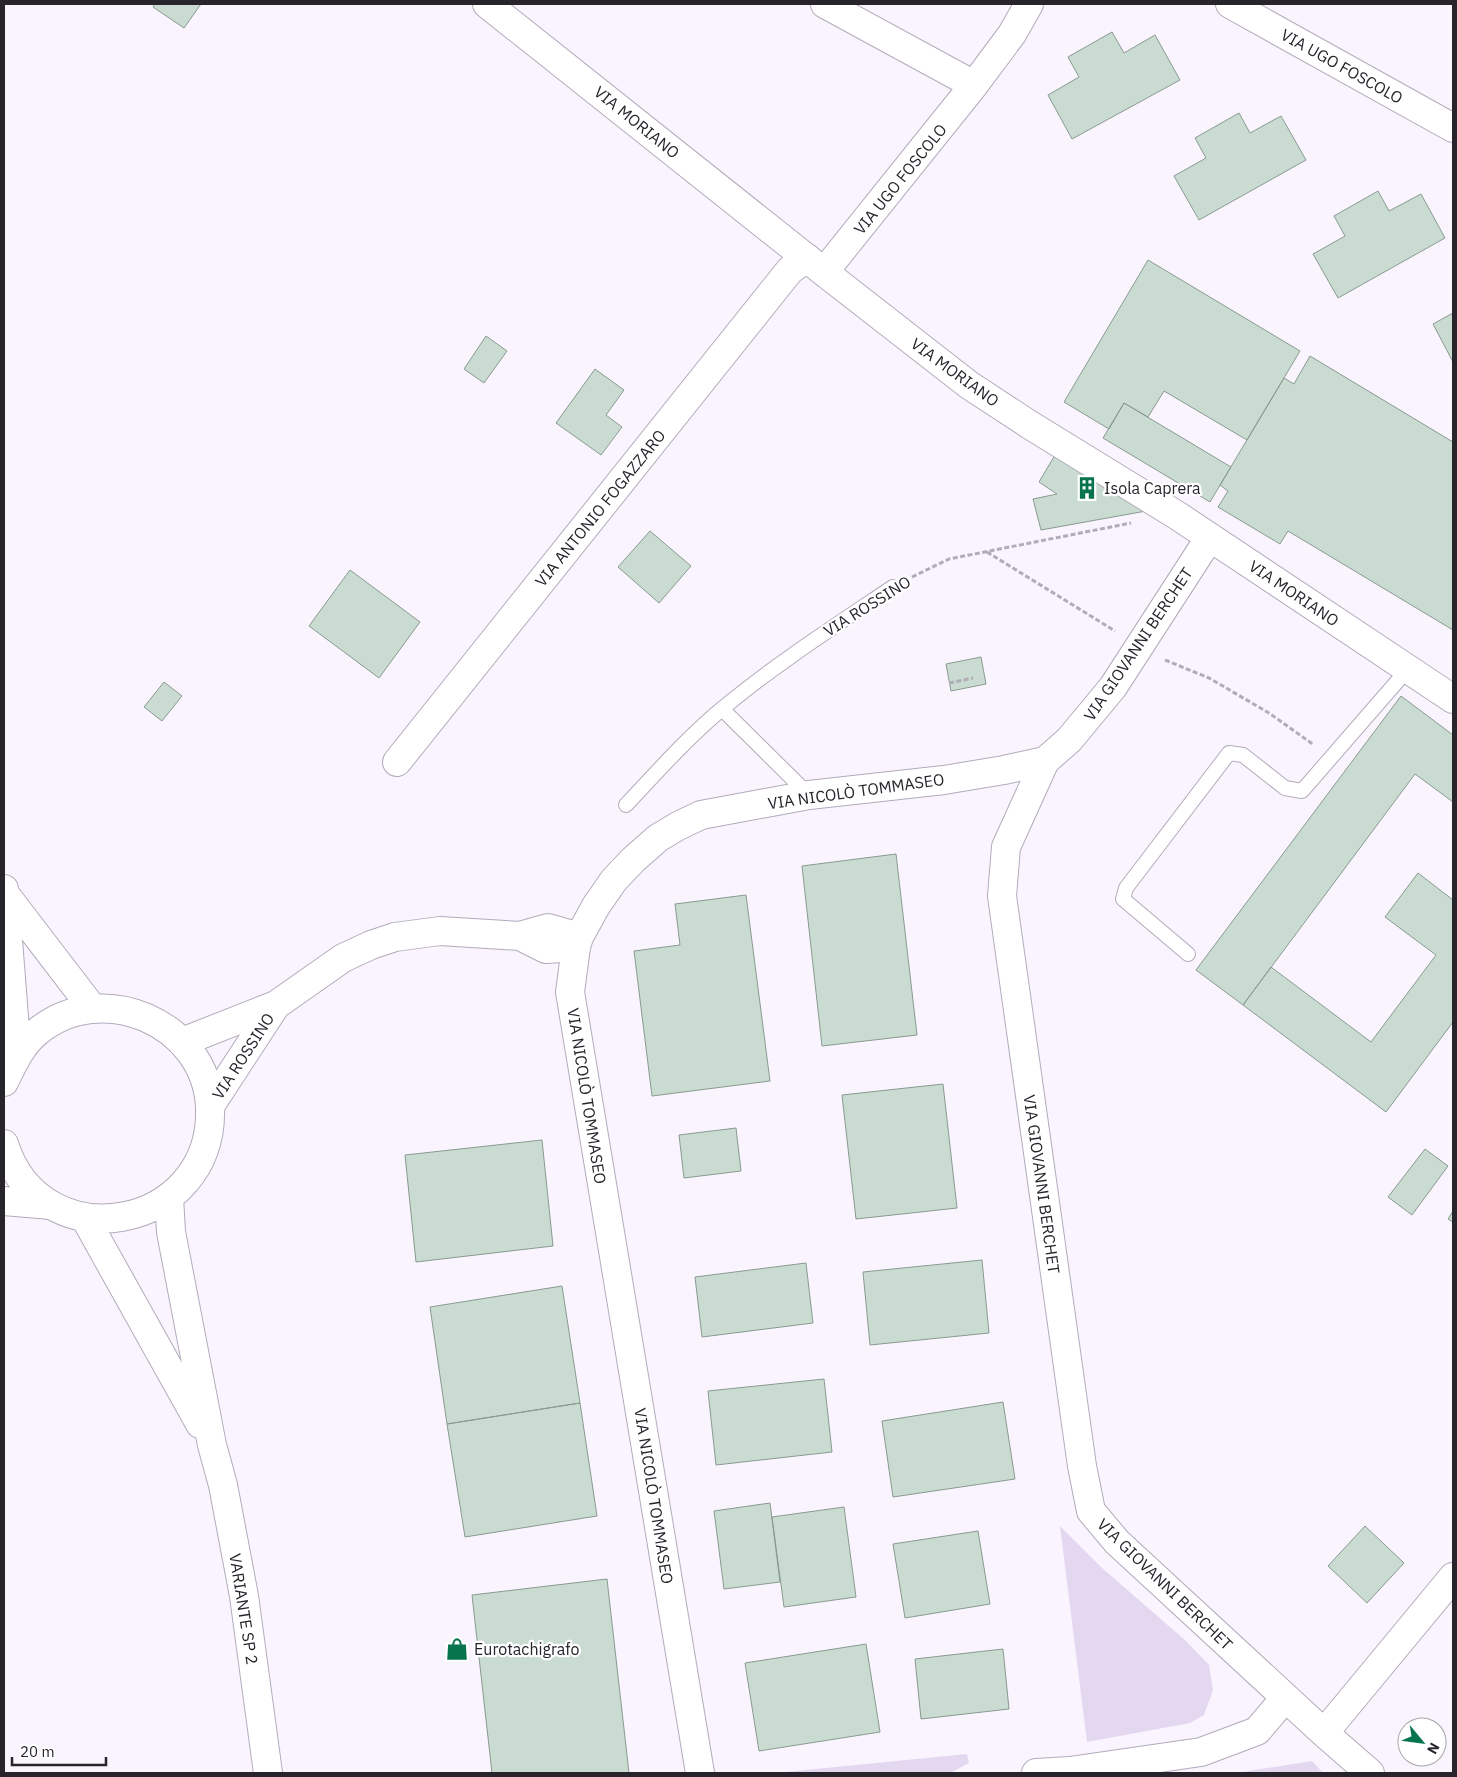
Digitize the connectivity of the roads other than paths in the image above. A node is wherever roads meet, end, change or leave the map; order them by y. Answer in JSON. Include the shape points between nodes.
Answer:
{"nodes":[{"id":1,"x":487,"y":4,"type":"edge"},
{"id":2,"x":825,"y":4,"type":"edge"},
{"id":3,"x":1029,"y":4,"type":"edge"},
{"id":4,"x":1230,"y":4,"type":"edge"},
{"id":5,"x":974,"y":85,"type":"junction"},
{"id":6,"x":1453,"y":128,"type":"edge"},
{"id":7,"x":816,"y":265,"type":"junction"},
{"id":8,"x":1204,"y":533,"type":"junction"},
{"id":9,"x":892,"y":587,"type":"road end"},
{"id":10,"x":1408,"y":669,"type":"junction"},
{"id":11,"x":1453,"y":699,"type":"edge"},
{"id":12,"x":722,"y":709,"type":"junction"},
{"id":13,"x":1045,"y":761,"type":"junction"},
{"id":14,"x":397,"y":762,"type":"dead end"},
{"id":15,"x":810,"y":795,"type":"junction"},
{"id":16,"x":626,"y":805,"type":"dead end"},
{"id":17,"x":5,"y":892,"type":"edge"},
{"id":18,"x":577,"y":942,"type":"junction"},
{"id":19,"x":1188,"y":954,"type":"dead end"},
{"id":20,"x":276,"y":1005,"type":"junction"},
{"id":21,"x":93,"y":1009,"type":"junction"},
{"id":22,"x":182,"y":1042,"type":"junction"},
{"id":23,"x":17,"y":1055,"type":"junction"},
{"id":24,"x":4,"y":1082,"type":"edge"},
{"id":25,"x":210,"y":1106,"type":"junction"},
{"id":26,"x":4,"y":1144,"type":"edge"},
{"id":27,"x":169,"y":1197,"type":"junction"},
{"id":28,"x":4,"y":1201,"type":"edge"},
{"id":29,"x":51,"y":1205,"type":"junction"},
{"id":30,"x":85,"y":1218,"type":"junction"},
{"id":31,"x":212,"y":1445,"type":"junction"},
{"id":32,"x":1453,"y":1578,"type":"edge"},
{"id":33,"x":1285,"y":1698,"type":"junction"},
{"id":34,"x":1324,"y":1733,"type":"junction"},
{"id":35,"x":268,"y":1773,"type":"edge"},
{"id":36,"x":700,"y":1773,"type":"edge"},
{"id":37,"x":1036,"y":1773,"type":"edge"},
{"id":38,"x":1370,"y":1773,"type":"edge"}],
"edges":[{"from":1,"to":7,"type":"street","name":"VIA MORIANO"},
{"from":2,"to":5,"type":"street"},
{"from":3,"to":5,"type":"street","name":"VIA UGO FOSCOLO","via":[[1012,34]]},
{"from":4,"to":6,"type":"street","name":"VIA UGO FOSCOLO"},
{"from":5,"to":7,"type":"street","name":"VIA UGO FOSCOLO"},
{"from":7,"to":8,"type":"street","name":"VIA MORIANO","via":[[969,385]]},
{"from":7,"to":14,"type":"street","name":"VIA ANTONIO FOGAZZARO","via":[[790,270]]},
{"from":8,"to":10,"type":"street","name":"VIA MORIANO"},
{"from":8,"to":13,"type":"street"},
{"from":9,"to":12,"type":"lane","name":"VIA ROSSINO","via":[[782,662]]},
{"from":10,"to":11,"type":"street","name":"VIA MORIANO"},
{"from":10,"to":19,"type":"lane","via":[[1302,792],[1285,788],[1243,755],[1229,753],[1126,888],[1123,899]]},
{"from":12,"to":15,"type":"lane"},
{"from":12,"to":16,"type":"lane","name":"VIA ROSSINO"},
{"from":13,"to":15,"type":"street","name":"VIA NICOLÒ TOMMASEO","via":[[944,780]]},
{"from":13,"to":33,"type":"street","name":"VIA GIOVANNI BERCHET","via":[[1006,847],[1002,896],[1091,1511],[1117,1542]]},
{"from":15,"to":18,"type":"street","name":"VIA NICOLÒ TOMMASEO","via":[[701,815],[658,838],[614,880]]},
{"from":17,"to":21,"type":"street"},
{"from":17,"to":23,"type":"street"},
{"from":18,"to":20,"type":"street","name":"VIA ROSSINO","via":[[548,928],[520,936],[440,931],[394,937],[343,958]]},
{"from":18,"to":36,"type":"street","name":"VIA NICOLÒ TOMMASEO","via":[[570,992]]},
{"from":20,"to":22,"type":"street","name":"VIA ROSSINO"},
{"from":20,"to":25,"type":"street","name":"VIA ROSSINO"},
{"from":21,"to":22,"type":"street","via":[[117,1009],[141,1015],[163,1026]]},
{"from":21,"to":23,"type":"street","via":[[63,1016],[37,1032]]},
{"from":22,"to":25,"type":"street","via":[[196,1061]]},
{"from":23,"to":24,"type":"street"},
{"from":25,"to":27,"type":"street","via":[[208,1132],[201,1156],[187,1179]]},
{"from":26,"to":29,"type":"street","via":[[19,1176]]},
{"from":27,"to":30,"type":"street","via":[[144,1212],[115,1219]]},
{"from":27,"to":31,"type":"street","name":"VARIANTE SP 2","via":[[171,1232]]},
{"from":28,"to":29,"type":"street"},
{"from":29,"to":30,"type":"street"},
{"from":30,"to":31,"type":"street","name":"VARIANTE SP 2"},
{"from":31,"to":35,"type":"street","name":"VARIANTE SP 2","via":[[244,1596]]},
{"from":32,"to":34,"type":"street"},
{"from":33,"to":34,"type":"street","name":"VIA GIOVANNI BERCHET"},
{"from":33,"to":37,"type":"street","via":[[1257,1732],[1201,1752]]},
{"from":34,"to":38,"type":"street","name":"VIA GIOVANNI BERCHET"}]}
